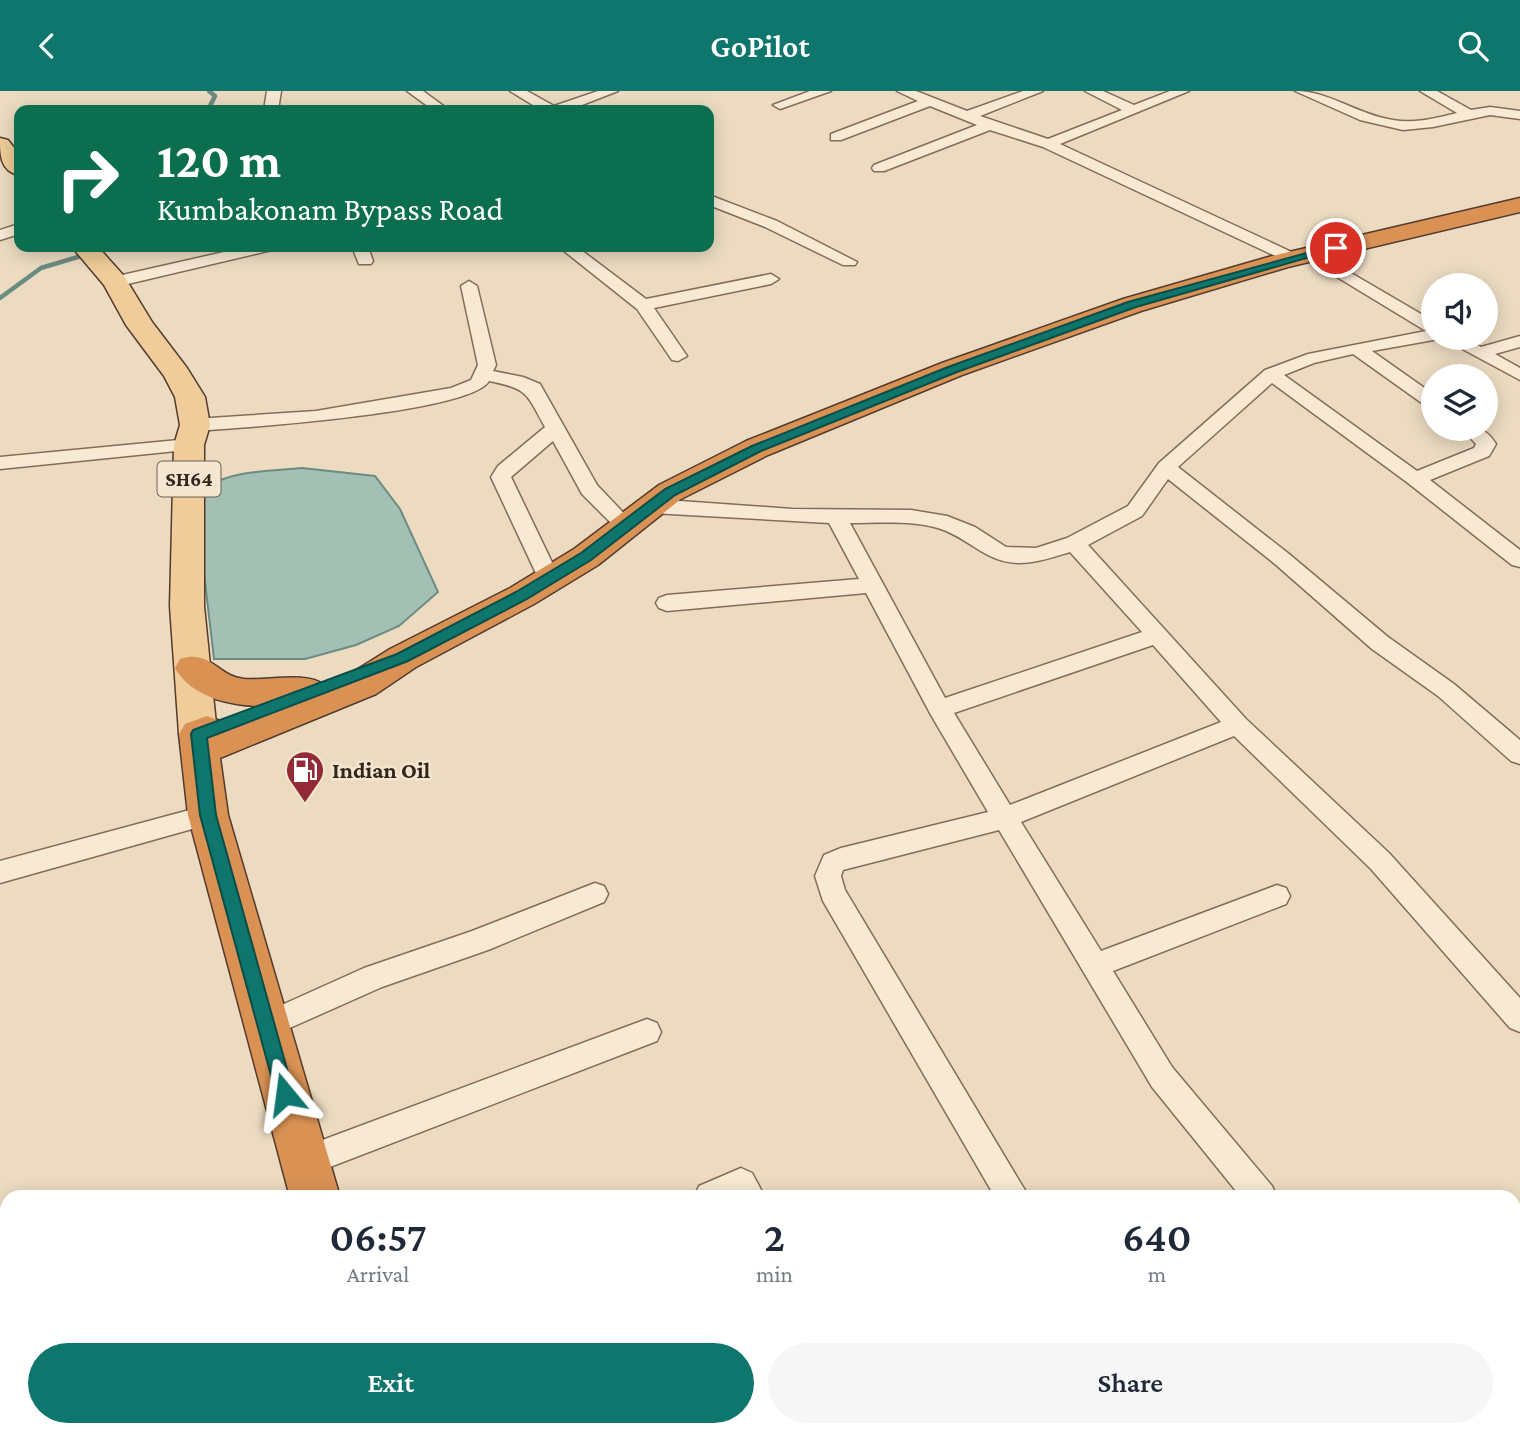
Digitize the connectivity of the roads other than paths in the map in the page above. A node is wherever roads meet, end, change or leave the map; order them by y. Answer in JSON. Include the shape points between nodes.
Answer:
{"nodes":[{"id":1,"x":414,"y":91,"type":"edge"},
{"id":2,"x":517,"y":91,"type":"edge"},
{"id":3,"x":611,"y":91,"type":"edge"},
{"id":4,"x":824,"y":91,"type":"edge"},
{"id":5,"x":904,"y":91,"type":"edge"},
{"id":6,"x":1036,"y":91,"type":"edge"},
{"id":7,"x":1093,"y":91,"type":"edge"},
{"id":8,"x":1182,"y":91,"type":"edge"},
{"id":9,"x":1427,"y":91,"type":"edge"},
{"id":10,"x":1309,"y":92,"type":"edge"},
{"id":11,"x":929,"y":102,"type":"junction"},
{"id":12,"x":435,"y":105,"type":"edge"},
{"id":13,"x":544,"y":105,"type":"edge"},
{"id":14,"x":569,"y":105,"type":"edge"},
{"id":15,"x":780,"y":105,"type":"dead end"},
{"id":16,"x":1134,"y":110,"type":"junction"},
{"id":17,"x":1469,"y":114,"type":"junction"},
{"id":18,"x":1520,"y":115,"type":"edge"},
{"id":19,"x":967,"y":116,"type":"junction"},
{"id":20,"x":990,"y":125,"type":"junction"},
{"id":21,"x":835,"y":137,"type":"dead end"},
{"id":22,"x":1048,"y":144,"type":"junction"},
{"id":23,"x":0,"y":145,"type":"edge"},
{"id":24,"x":14,"y":162,"type":"edge"},
{"id":25,"x":879,"y":168,"type":"dead end"},
{"id":26,"x":714,"y":202,"type":"edge"},
{"id":27,"x":1520,"y":205,"type":"edge"},
{"id":28,"x":89,"y":252,"type":"edge"},
{"id":29,"x":244,"y":252,"type":"edge"},
{"id":30,"x":574,"y":252,"type":"edge"},
{"id":31,"x":1301,"y":256,"type":"junction"},
{"id":32,"x":849,"y":262,"type":"dead end"},
{"id":33,"x":771,"y":279,"type":"dead end"},
{"id":34,"x":114,"y":282,"type":"junction"},
{"id":35,"x":470,"y":286,"type":"dead end"},
{"id":36,"x":643,"y":305,"type":"junction"},
{"id":37,"x":1421,"y":321,"type":"edge"},
{"id":38,"x":1421,"y":337,"type":"edge"},
{"id":39,"x":1520,"y":341,"type":"edge"},
{"id":40,"x":1356,"y":348,"type":"junction"},
{"id":41,"x":1474,"y":350,"type":"edge"},
{"id":42,"x":1480,"y":353,"type":"junction"},
{"id":43,"x":678,"y":356,"type":"dead end"},
{"id":44,"x":1271,"y":374,"type":"junction"},
{"id":45,"x":485,"y":375,"type":"junction"},
{"id":46,"x":1520,"y":375,"type":"edge"},
{"id":47,"x":1421,"y":394,"type":"edge"},
{"id":48,"x":555,"y":429,"type":"junction"},
{"id":49,"x":192,"y":435,"type":"junction"},
{"id":50,"x":1484,"y":441,"type":"edge"},
{"id":51,"x":0,"y":463,"type":"edge"},
{"id":52,"x":1166,"y":467,"type":"junction"},
{"id":53,"x":1415,"y":479,"type":"junction"},
{"id":54,"x":652,"y":506,"type":"junction"},
{"id":55,"x":837,"y":518,"type":"junction"},
{"id":56,"x":626,"y":526,"type":"junction"},
{"id":57,"x":1074,"y":543,"type":"junction"},
{"id":58,"x":1519,"y":560,"type":"edge"},
{"id":59,"x":549,"y":579,"type":"junction"},
{"id":60,"x":875,"y":585,"type":"junction"},
{"id":61,"x":667,"y":603,"type":"dead end"},
{"id":62,"x":1156,"y":636,"type":"junction"},
{"id":63,"x":193,"y":668,"type":"junction"},
{"id":64,"x":306,"y":701,"type":"junction"},
{"id":65,"x":939,"y":709,"type":"junction"},
{"id":66,"x":1238,"y":726,"type":"junction"},
{"id":67,"x":199,"y":742,"type":"junction"},
{"id":68,"x":1520,"y":754,"type":"edge"},
{"id":69,"x":207,"y":804,"type":"junction"},
{"id":70,"x":1004,"y":817,"type":"junction"},
{"id":71,"x":0,"y":872,"type":"edge"},
{"id":72,"x":596,"y":894,"type":"dead end"},
{"id":73,"x":1277,"y":896,"type":"dead end"},
{"id":74,"x":1094,"y":965,"type":"junction"},
{"id":75,"x":1520,"y":1019,"type":"edge"},
{"id":76,"x":265,"y":1026,"type":"junction"},
{"id":77,"x":647,"y":1033,"type":"dead end"},
{"id":78,"x":309,"y":1180,"type":"edge"},
{"id":79,"x":727,"y":1190,"type":"edge"},
{"id":80,"x":745,"y":1190,"type":"edge"},
{"id":81,"x":1009,"y":1190,"type":"edge"},
{"id":82,"x":1255,"y":1190,"type":"edge"}],
"edges":[{"from":1,"to":12,"type":"street"},
{"from":2,"to":13,"type":"street"},
{"from":3,"to":14,"type":"street"},
{"from":4,"to":15,"type":"street"},
{"from":5,"to":11,"type":"street"},
{"from":6,"to":19,"type":"street"},
{"from":7,"to":16,"type":"street"},
{"from":8,"to":16,"type":"street"},
{"from":9,"to":17,"type":"street"},
{"from":10,"to":17,"type":"street","via":[[1397,125]]},
{"from":11,"to":19,"type":"street"},
{"from":11,"to":21,"type":"street"},
{"from":16,"to":22,"type":"street"},
{"from":17,"to":18,"type":"street","via":[[1499,110]]},
{"from":19,"to":20,"type":"street"},
{"from":20,"to":22,"type":"street"},
{"from":20,"to":25,"type":"street"},
{"from":22,"to":31,"type":"street"},
{"from":23,"to":24,"type":"main road"},
{"from":26,"to":32,"type":"street"},
{"from":27,"to":31,"type":"highway"},
{"from":28,"to":34,"type":"main road","number":"SH64"},
{"from":29,"to":34,"type":"street"},
{"from":30,"to":36,"type":"street"},
{"from":31,"to":37,"type":"street"},
{"from":31,"to":54,"type":"highway","via":[[1132,305],[952,369],[757,449],[670,492]]},
{"from":33,"to":36,"type":"street"},
{"from":34,"to":49,"type":"main road","number":"SH64","via":[[190,397]]},
{"from":35,"to":45,"type":"street","via":[[487,365]]},
{"from":36,"to":43,"type":"street"},
{"from":38,"to":40,"type":"street"},
{"from":39,"to":42,"type":"street"},
{"from":40,"to":44,"type":"street","via":[[1308,359]]},
{"from":40,"to":47,"type":"street"},
{"from":41,"to":42,"type":"street"},
{"from":42,"to":46,"type":"street"},
{"from":44,"to":52,"type":"street"},
{"from":44,"to":53,"type":"street"},
{"from":45,"to":48,"type":"street","via":[[533,388]]},
{"from":45,"to":49,"type":"street","via":[[479,383],[456,393]]},
{"from":48,"to":56,"type":"street","via":[[589,489]]},
{"from":48,"to":59,"type":"street","via":[[501,477]]},
{"from":49,"to":51,"type":"street"},
{"from":49,"to":63,"type":"main road","number":"SH64","via":[[187,606]]},
{"from":50,"to":53,"type":"street","via":[[1482,452]]},
{"from":52,"to":57,"type":"street","via":[[1135,511]]},
{"from":52,"to":68,"type":"street"},
{"from":53,"to":58,"type":"street"},
{"from":54,"to":55,"type":"street"},
{"from":54,"to":56,"type":"highway"},
{"from":55,"to":57,"type":"street","via":[[940,521],[1013,556],[1037,555]]},
{"from":55,"to":60,"type":"street"},
{"from":56,"to":59,"type":"highway"},
{"from":57,"to":62,"type":"street"},
{"from":59,"to":64,"type":"highway","via":[[363,684]]},
{"from":60,"to":61,"type":"street"},
{"from":60,"to":65,"type":"street"},
{"from":62,"to":65,"type":"street"},
{"from":62,"to":66,"type":"street"},
{"from":63,"to":64,"type":"highway","via":[[243,694]]},
{"from":63,"to":67,"type":"main road","number":"SH64"},
{"from":64,"to":67,"type":"highway"},
{"from":64,"to":69,"type":"highway","via":[[245,754]]},
{"from":65,"to":70,"type":"street"},
{"from":66,"to":70,"type":"street"},
{"from":66,"to":75,"type":"street","via":[[1380,861]]},
{"from":67,"to":69,"type":"highway"},
{"from":69,"to":71,"type":"street"},
{"from":69,"to":76,"type":"highway"},
{"from":70,"to":74,"type":"street"},
{"from":70,"to":81,"type":"street","via":[[850,856],[833,863],[828,876],[832,893]]},
{"from":72,"to":76,"type":"street","via":[[374,977]]},
{"from":73,"to":74,"type":"street"},
{"from":74,"to":82,"type":"street","via":[[1162,1077]]},
{"from":76,"to":78,"type":"highway"},
{"from":77,"to":78,"type":"street"},
{"from":79,"to":80,"type":"street","via":[[741,1184]]}]}
